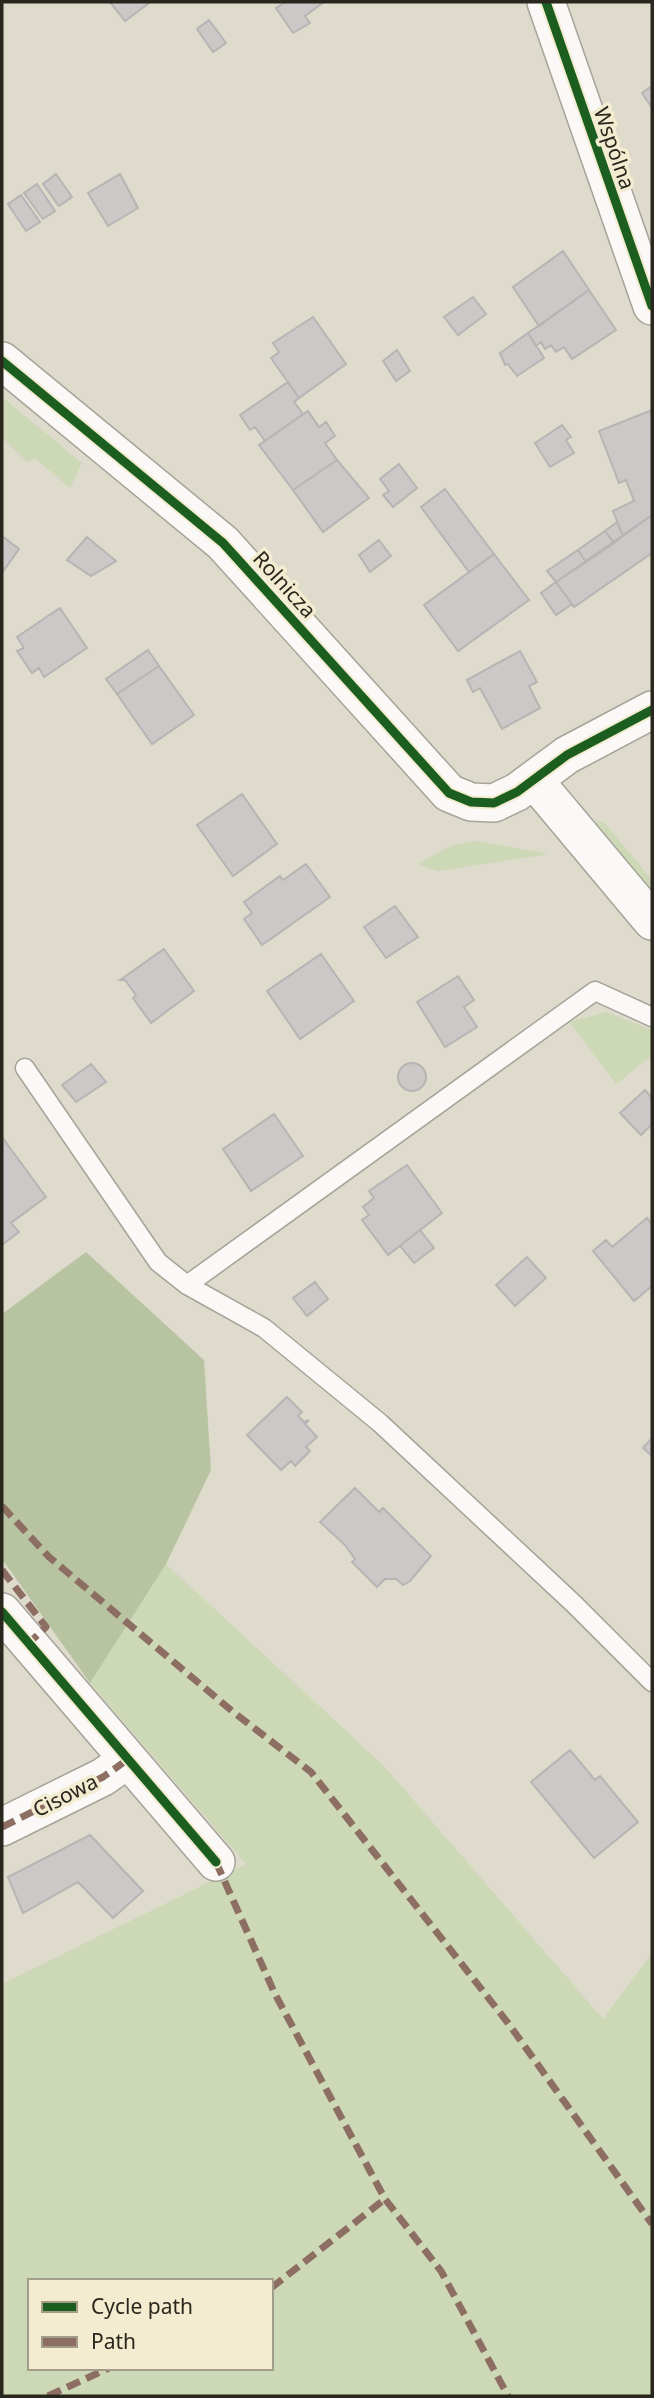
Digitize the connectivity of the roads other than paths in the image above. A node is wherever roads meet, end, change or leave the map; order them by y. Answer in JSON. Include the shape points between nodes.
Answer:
{"nodes":[{"id":1,"x":546,"y":2,"type":"edge"},
{"id":2,"x":652,"y":306,"type":"edge"},
{"id":3,"x":2,"y":361,"type":"edge"},
{"id":4,"x":652,"y":710,"type":"edge"},
{"id":5,"x":534,"y":780,"type":"junction"},
{"id":6,"x":652,"y":921,"type":"edge"},
{"id":7,"x":652,"y":1017,"type":"edge"},
{"id":8,"x":25,"y":1068,"type":"dead end"},
{"id":9,"x":187,"y":1285,"type":"junction"},
{"id":10,"x":2,"y":1612,"type":"edge"},
{"id":11,"x":652,"y":1682,"type":"edge"},
{"id":12,"x":127,"y":1760,"type":"junction"},
{"id":13,"x":2,"y":1827,"type":"edge"},
{"id":14,"x":216,"y":1862,"type":"dead end"}],
"edges":[{"from":1,"to":2,"type":"street","name":"Wspólna"},
{"from":3,"to":5,"type":"street","name":"Rolnicza","via":[[223,543],[449,793],[471,803],[494,803]]},
{"from":4,"to":5,"type":"street","via":[[568,755]]},
{"from":5,"to":6,"type":"street"},
{"from":7,"to":9,"type":"lane","via":[[595,991]]},
{"from":8,"to":9,"type":"lane","via":[[158,1262]]},
{"from":9,"to":11,"type":"lane","via":[[264,1328],[380,1423]]},
{"from":10,"to":12,"type":"street"},
{"from":12,"to":13,"type":"street","name":"Cisowa","via":[[103,1777]]},
{"from":12,"to":14,"type":"street"}]}
